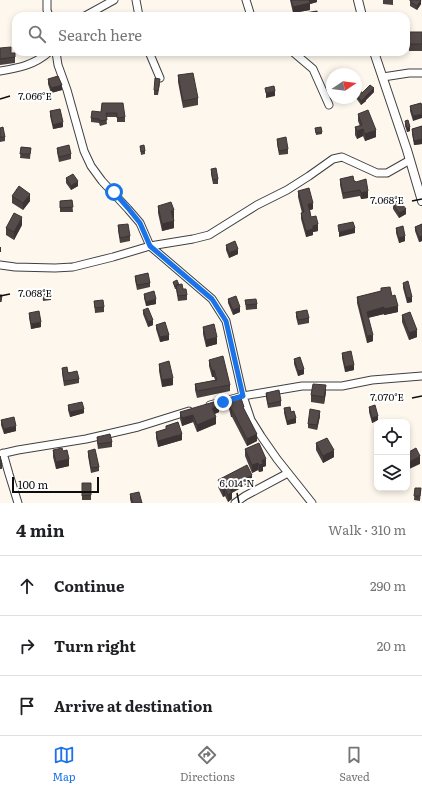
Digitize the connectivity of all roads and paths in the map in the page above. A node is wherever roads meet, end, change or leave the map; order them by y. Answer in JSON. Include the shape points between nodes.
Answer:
{"nodes":[{"id":1,"x":47,"y":0,"type":"edge"},
{"id":2,"x":114,"y":0,"type":"edge"},
{"id":3,"x":136,"y":0,"type":"edge"},
{"id":4,"x":246,"y":0,"type":"edge"},
{"id":5,"x":358,"y":0,"type":"edge"},
{"id":6,"x":48,"y":12,"type":"edge"},
{"id":7,"x":92,"y":12,"type":"edge"},
{"id":8,"x":138,"y":12,"type":"edge"},
{"id":9,"x":250,"y":12,"type":"edge"},
{"id":10,"x":361,"y":12,"type":"edge"},
{"id":11,"x":44,"y":56,"type":"edge"},
{"id":12,"x":57,"y":56,"type":"edge"},
{"id":13,"x":151,"y":56,"type":"edge"},
{"id":14,"x":298,"y":56,"type":"edge"},
{"id":15,"x":375,"y":56,"type":"edge"},
{"id":16,"x":0,"y":71,"type":"edge"},
{"id":17,"x":422,"y":73,"type":"edge"},
{"id":18,"x":383,"y":77,"type":"junction"},
{"id":19,"x":160,"y":78,"type":"edge"},
{"id":20,"x":329,"y":105,"type":"dead end"},
{"id":21,"x":410,"y":160,"type":"junction"},
{"id":22,"x":422,"y":201,"type":"edge"},
{"id":23,"x":150,"y":246,"type":"junction"},
{"id":24,"x":0,"y":265,"type":"edge"},
{"id":25,"x":422,"y":376,"type":"edge"},
{"id":26,"x":243,"y":396,"type":"junction"},
{"id":27,"x":2,"y":454,"type":"edge"},
{"id":28,"x":288,"y":472,"type":"junction"},
{"id":29,"x":18,"y":503,"type":"edge"},
{"id":30,"x":235,"y":503,"type":"edge"},
{"id":31,"x":312,"y":503,"type":"edge"}],
"edges":[{"from":1,"to":6,"type":"street"},
{"from":2,"to":7,"type":"street"},
{"from":3,"to":8,"type":"street"},
{"from":4,"to":9,"type":"street"},
{"from":5,"to":10,"type":"street"},
{"from":11,"to":16,"type":"street","via":[[28,65]]},
{"from":12,"to":23,"type":"street","via":[[84,151],[102,181],[140,223]]},
{"from":13,"to":19,"type":"street"},
{"from":14,"to":20,"type":"street","via":[[313,69]]},
{"from":15,"to":18,"type":"street"},
{"from":17,"to":18,"type":"street"},
{"from":18,"to":21,"type":"street"},
{"from":21,"to":22,"type":"street"},
{"from":21,"to":23,"type":"street","via":[[386,173],[377,173],[342,157],[333,159],[287,190],[209,235]]},
{"from":23,"to":24,"type":"street","via":[[73,267]]},
{"from":23,"to":26,"type":"street","via":[[212,299],[226,321]]},
{"from":25,"to":26,"type":"street","via":[[372,380],[342,386],[302,386]]},
{"from":26,"to":27,"type":"street","via":[[138,427]]},
{"from":26,"to":28,"type":"street","via":[[255,428]]},
{"from":27,"to":29,"type":"street"},
{"from":28,"to":30,"type":"street"},
{"from":28,"to":31,"type":"street"}]}
